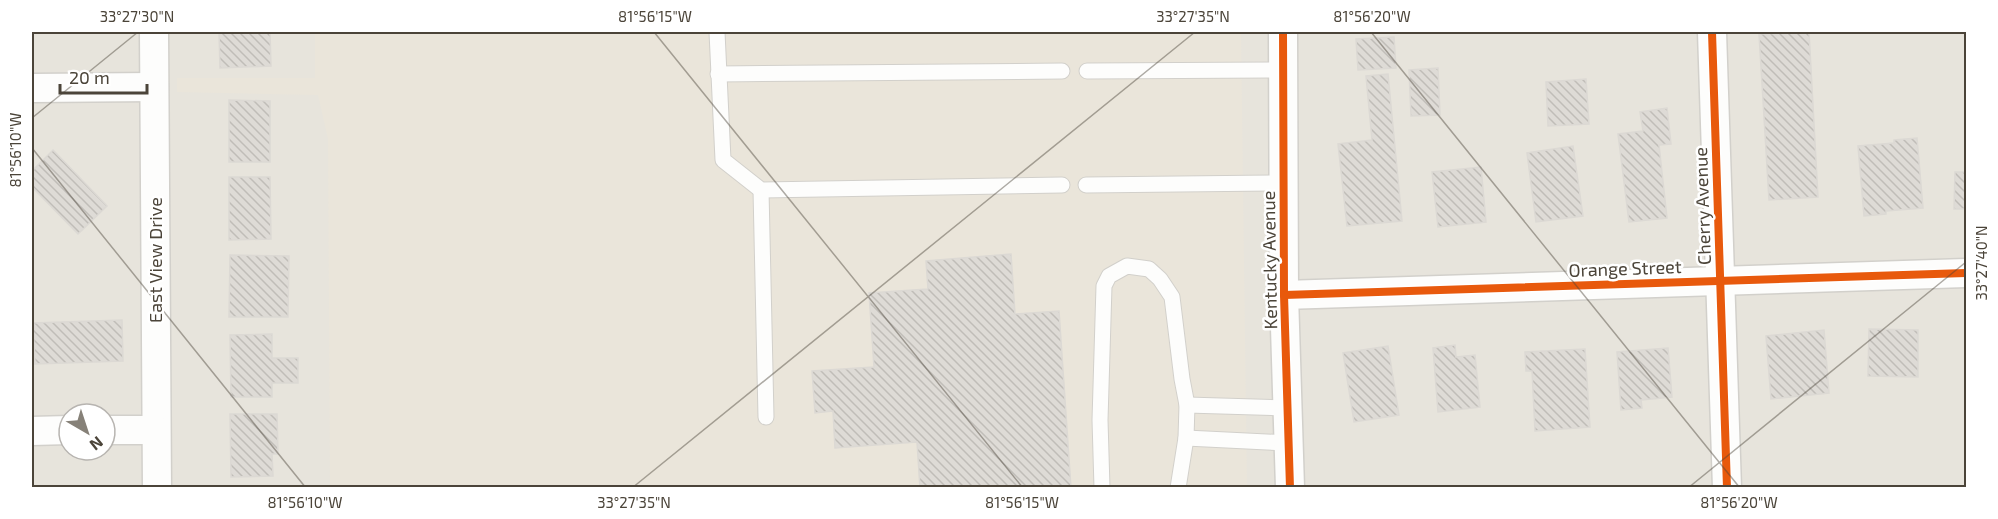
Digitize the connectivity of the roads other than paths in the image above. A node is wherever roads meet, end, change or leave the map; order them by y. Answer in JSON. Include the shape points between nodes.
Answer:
{"nodes":[{"id":1,"x":154,"y":32,"type":"edge"},
{"id":2,"x":717,"y":32,"type":"edge"},
{"id":3,"x":1282,"y":32,"type":"edge"},
{"id":4,"x":1712,"y":32,"type":"edge"},
{"id":5,"x":1283,"y":70,"type":"junction"},
{"id":6,"x":1062,"y":71,"type":"dead end"},
{"id":7,"x":1087,"y":71,"type":"dead end"},
{"id":8,"x":718,"y":74,"type":"junction"},
{"id":9,"x":32,"y":87,"type":"edge"},
{"id":10,"x":154,"y":87,"type":"junction"},
{"id":11,"x":1283,"y":183,"type":"junction"},
{"id":12,"x":1062,"y":185,"type":"dead end"},
{"id":13,"x":1086,"y":185,"type":"dead end"},
{"id":14,"x":761,"y":190,"type":"junction"},
{"id":15,"x":1966,"y":273,"type":"edge"},
{"id":16,"x":1719,"y":280,"type":"junction"},
{"id":17,"x":1284,"y":295,"type":"junction"},
{"id":18,"x":1187,"y":405,"type":"junction"},
{"id":19,"x":1287,"y":408,"type":"junction"},
{"id":20,"x":766,"y":417,"type":"dead end"},
{"id":21,"x":57,"y":430,"type":"edge"},
{"id":22,"x":117,"y":430,"type":"edge"},
{"id":23,"x":155,"y":430,"type":"junction"},
{"id":24,"x":32,"y":431,"type":"edge"},
{"id":25,"x":1186,"y":438,"type":"junction"},
{"id":26,"x":1288,"y":443,"type":"junction"},
{"id":27,"x":156,"y":488,"type":"edge"},
{"id":28,"x":1102,"y":488,"type":"edge"},
{"id":29,"x":1179,"y":488,"type":"edge"},
{"id":30,"x":1290,"y":488,"type":"edge"},
{"id":31,"x":1727,"y":488,"type":"edge"}],
"edges":[{"from":1,"to":10,"type":"street","name":"East View Drive"},
{"from":2,"to":8,"type":"lane"},
{"from":3,"to":5,"type":"street","name":"Kentucky Avenue"},
{"from":4,"to":16,"type":"street","name":"Cherry Avenue"},
{"from":5,"to":7,"type":"lane"},
{"from":5,"to":11,"type":"street","name":"Kentucky Avenue"},
{"from":6,"to":8,"type":"lane"},
{"from":8,"to":14,"type":"lane","via":[[723,160]]},
{"from":9,"to":10,"type":"street"},
{"from":10,"to":23,"type":"street","name":"East View Drive"},
{"from":11,"to":13,"type":"lane"},
{"from":11,"to":17,"type":"street","name":"Kentucky Avenue"},
{"from":12,"to":14,"type":"lane"},
{"from":14,"to":20,"type":"lane"},
{"from":15,"to":16,"type":"street","name":"Orange Street"},
{"from":16,"to":17,"type":"street","name":"Orange Street"},
{"from":16,"to":31,"type":"street","name":"Cherry Avenue"},
{"from":17,"to":19,"type":"street","name":"Kentucky Avenue"},
{"from":18,"to":19,"type":"lane"},
{"from":18,"to":25,"type":"lane"},
{"from":18,"to":28,"type":"lane","via":[[1172,297],[1149,269],[1127,266],[1109,276],[1104,286]]},
{"from":19,"to":26,"type":"street","name":"Kentucky Avenue"},
{"from":21,"to":24,"type":"street"},
{"from":22,"to":23,"type":"street"},
{"from":23,"to":27,"type":"street","name":"East View Drive"},
{"from":25,"to":26,"type":"lane"},
{"from":25,"to":29,"type":"lane"},
{"from":26,"to":30,"type":"street","name":"Kentucky Avenue"}]}
